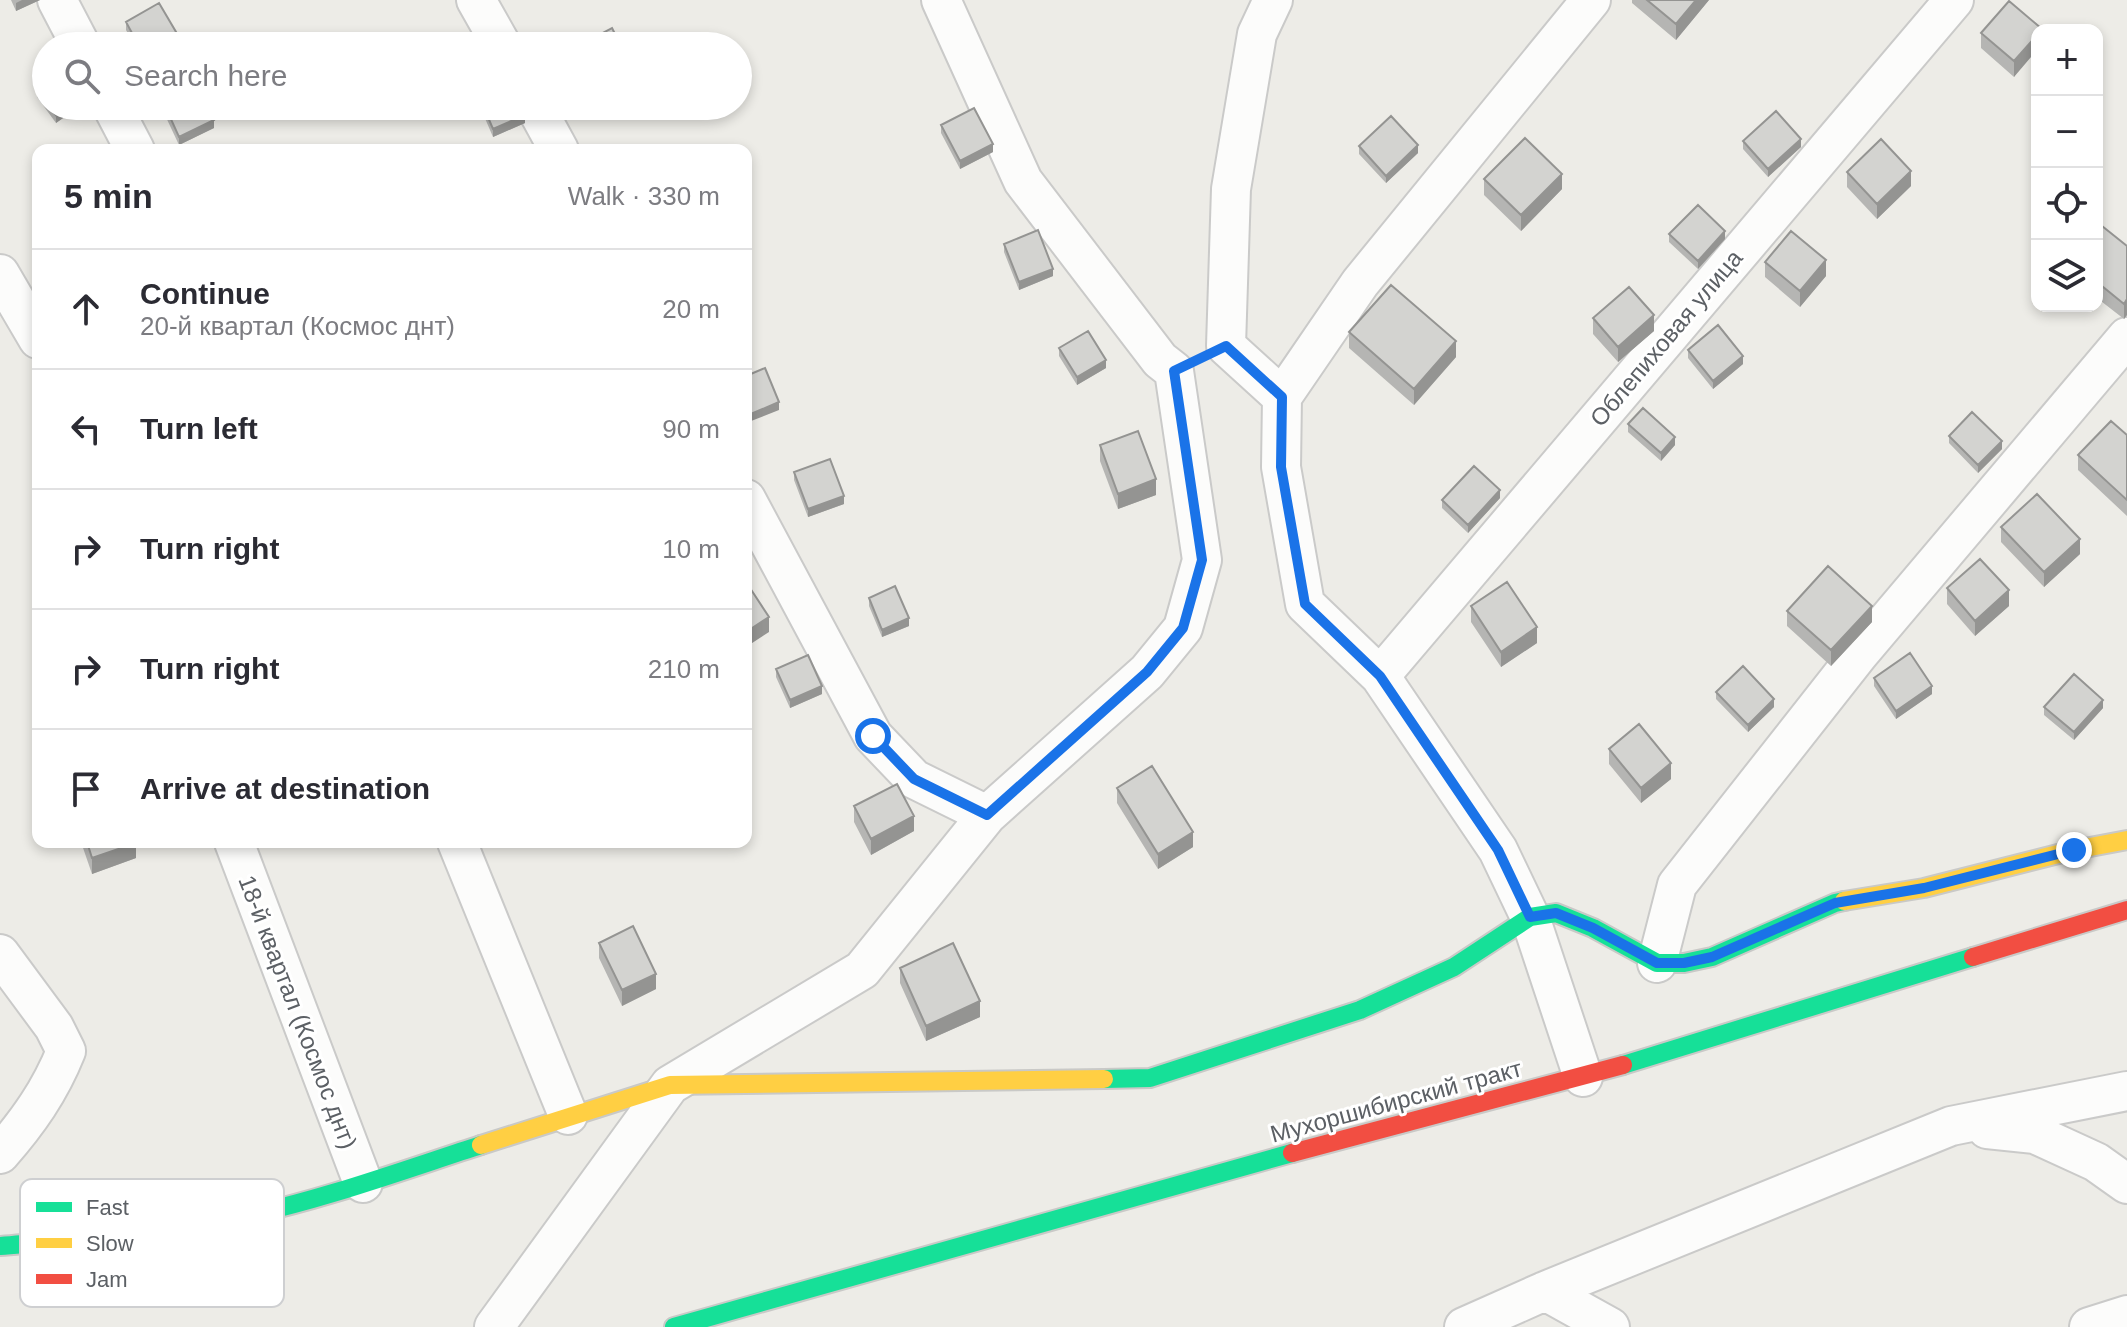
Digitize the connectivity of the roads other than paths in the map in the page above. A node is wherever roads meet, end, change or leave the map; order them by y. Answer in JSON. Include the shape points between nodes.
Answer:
{"nodes":[{"id":1,"x":57,"y":0,"type":"edge"},
{"id":2,"x":476,"y":0,"type":"edge"},
{"id":3,"x":941,"y":0,"type":"edge"},
{"id":4,"x":1273,"y":0,"type":"edge"},
{"id":5,"x":1591,"y":0,"type":"edge"},
{"id":6,"x":1954,"y":0,"type":"edge"},
{"id":7,"x":74,"y":32,"type":"edge"},
{"id":8,"x":494,"y":32,"type":"edge"},
{"id":9,"x":119,"y":120,"type":"edge"},
{"id":10,"x":543,"y":120,"type":"edge"},
{"id":11,"x":132,"y":144,"type":"edge"},
{"id":12,"x":556,"y":144,"type":"edge"},
{"id":13,"x":0,"y":274,"type":"edge"},
{"id":14,"x":32,"y":329,"type":"edge"},
{"id":15,"x":2127,"y":337,"type":"edge"},
{"id":16,"x":1226,"y":346,"type":"junction"},
{"id":17,"x":1174,"y":371,"type":"junction"},
{"id":18,"x":1282,"y":397,"type":"junction"},
{"id":19,"x":752,"y":510,"type":"edge"},
{"id":20,"x":1380,"y":676,"type":"junction"},
{"id":21,"x":987,"y":815,"type":"junction"},
{"id":22,"x":2127,"y":840,"type":"edge"},
{"id":23,"x":236,"y":848,"type":"edge"},
{"id":24,"x":459,"y":848,"type":"edge"},
{"id":25,"x":2127,"y":910,"type":"edge"},
{"id":26,"x":1530,"y":917,"type":"junction"},
{"id":27,"x":0,"y":954,"type":"edge"},
{"id":28,"x":1657,"y":963,"type":"junction"},
{"id":29,"x":1583,"y":1077,"type":"junction"},
{"id":30,"x":670,"y":1085,"type":"junction"},
{"id":31,"x":2127,"y":1091,"type":"edge"},
{"id":32,"x":568,"y":1115,"type":"junction"},
{"id":33,"x":1951,"y":1126,"type":"junction"},
{"id":34,"x":0,"y":1154,"type":"edge"},
{"id":35,"x":363,"y":1183,"type":"junction"},
{"id":36,"x":2127,"y":1184,"type":"edge"},
{"id":37,"x":284,"y":1205,"type":"edge"},
{"id":38,"x":20,"y":1244,"type":"edge"},
{"id":39,"x":0,"y":1246,"type":"edge"},
{"id":40,"x":1545,"y":1291,"type":"junction"},
{"id":41,"x":2127,"y":1315,"type":"edge"},
{"id":42,"x":494,"y":1327,"type":"edge"},
{"id":43,"x":674,"y":1327,"type":"edge"},
{"id":44,"x":1464,"y":1327,"type":"edge"},
{"id":45,"x":1610,"y":1327,"type":"edge"},
{"id":46,"x":2089,"y":1327,"type":"edge"}],
"edges":[{"from":1,"to":7,"type":"street"},
{"from":2,"to":8,"type":"street"},
{"from":3,"to":17,"type":"street","via":[[1023,181],[1160,360]]},
{"from":4,"to":16,"type":"street","via":[[1257,34],[1231,189]]},
{"from":5,"to":18,"type":"street","via":[[1360,283]]},
{"from":6,"to":20,"type":"street","name":"Облепиховая улица"},
{"from":9,"to":11,"type":"street"},
{"from":10,"to":12,"type":"street"},
{"from":13,"to":14,"type":"street"},
{"from":15,"to":28,"type":"street","via":[[1858,655],[1677,885]]},
{"from":16,"to":17,"type":"street"},
{"from":16,"to":18,"type":"street"},
{"from":17,"to":21,"type":"street","via":[[1202,560],[1183,628],[1147,672]]},
{"from":18,"to":20,"type":"street","via":[[1281,467],[1305,604]]},
{"from":19,"to":21,"type":"street","via":[[873,736],[914,779]]},
{"from":20,"to":26,"type":"street","via":[[1498,850]]},
{"from":21,"to":30,"type":"street","via":[[862,970]]},
{"from":22,"to":28,"type":"street","via":[[1924,888],[1835,903],[1712,957]]},
{"from":23,"to":35,"type":"street","name":"18-й квартал (Космос днт)"},
{"from":24,"to":32,"type":"street"},
{"from":25,"to":29,"type":"street","name":"Мухоршибирский тракт"},
{"from":26,"to":28,"type":"street","via":[[1556,913]]},
{"from":26,"to":29,"type":"street"},
{"from":26,"to":30,"type":"street","via":[[1454,967],[1360,1010],[1150,1078]]},
{"from":27,"to":34,"type":"street","via":[[66,1051],[25,1126]]},
{"from":29,"to":43,"type":"street","name":"Мухоршибирский тракт","via":[[1392,1125]]},
{"from":30,"to":32,"type":"street"},
{"from":30,"to":42,"type":"street"},
{"from":31,"to":33,"type":"street"},
{"from":32,"to":35,"type":"street"},
{"from":33,"to":36,"type":"street","via":[[2035,1134],[2096,1162]]},
{"from":33,"to":40,"type":"street"},
{"from":35,"to":37,"type":"street"},
{"from":38,"to":39,"type":"street"},
{"from":40,"to":44,"type":"street"},
{"from":40,"to":45,"type":"street"},
{"from":41,"to":46,"type":"street"}]}
